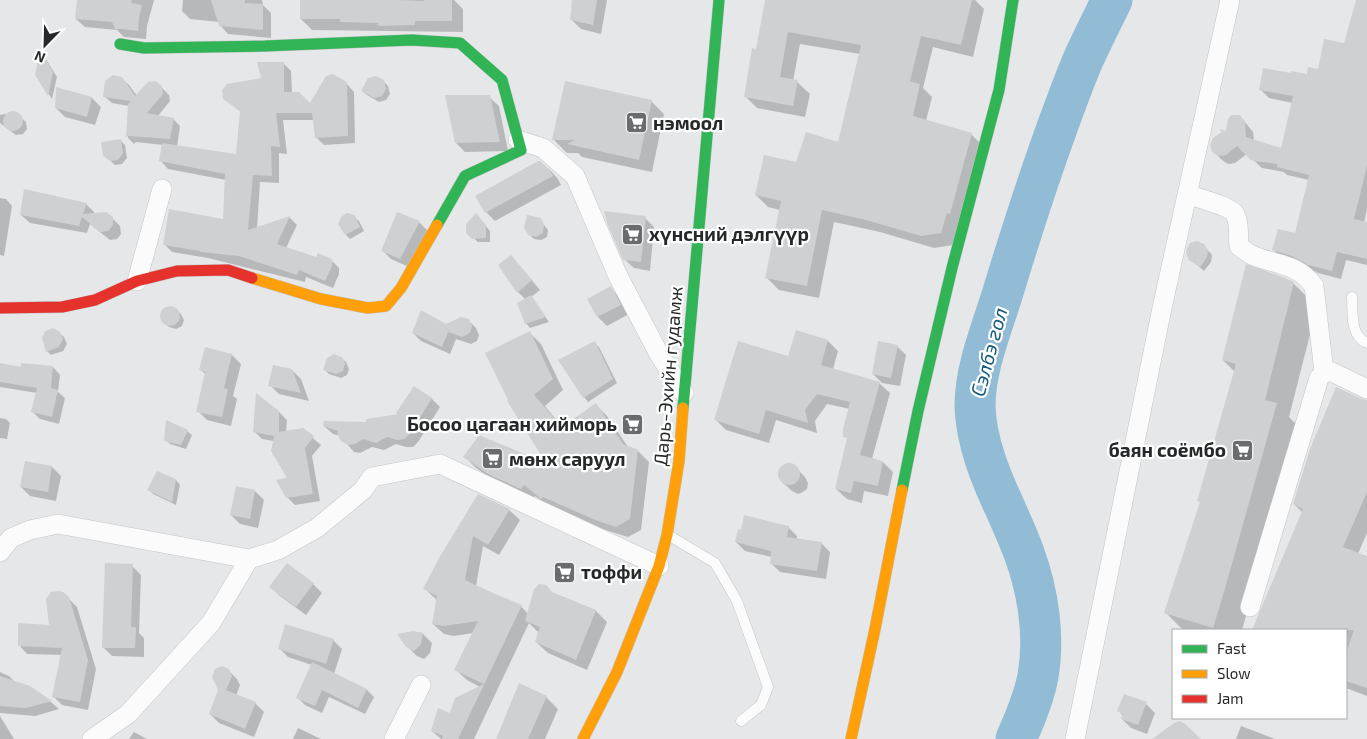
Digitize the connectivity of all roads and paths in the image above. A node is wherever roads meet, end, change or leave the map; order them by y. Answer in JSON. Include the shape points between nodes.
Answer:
{"nodes":[{"id":1,"x":719,"y":0,"type":"edge"},
{"id":2,"x":1013,"y":0,"type":"edge"},
{"id":3,"x":1230,"y":0,"type":"edge"},
{"id":4,"x":120,"y":44,"type":"dead end"},
{"id":5,"x":518,"y":140,"type":"junction"},
{"id":6,"x":162,"y":189,"type":"dead end"},
{"id":7,"x":1187,"y":194,"type":"junction"},
{"id":8,"x":137,"y":280,"type":"junction"},
{"id":9,"x":1352,"y":297,"type":"dead end"},
{"id":10,"x":0,"y":308,"type":"edge"},
{"id":11,"x":1367,"y":344,"type":"edge"},
{"id":12,"x":1324,"y":372,"type":"junction"},
{"id":13,"x":1367,"y":389,"type":"edge"},
{"id":14,"x":684,"y":393,"type":"junction"},
{"id":15,"x":667,"y":535,"type":"junction"},
{"id":16,"x":0,"y":552,"type":"edge"},
{"id":17,"x":249,"y":558,"type":"junction"},
{"id":18,"x":659,"y":566,"type":"junction"},
{"id":19,"x":1250,"y":607,"type":"dead end"},
{"id":20,"x":421,"y":685,"type":"dead end"},
{"id":21,"x":741,"y":721,"type":"dead end"},
{"id":22,"x":92,"y":739,"type":"edge"},
{"id":23,"x":394,"y":739,"type":"edge"},
{"id":24,"x":584,"y":739,"type":"edge"},
{"id":25,"x":851,"y":739,"type":"edge"},
{"id":26,"x":1075,"y":739,"type":"edge"}],
"edges":[{"from":1,"to":14,"type":"street","name":"Дарь-Эхийн гудамж"},
{"from":2,"to":25,"type":"street","via":[[999,90],[918,411]]},
{"from":3,"to":7,"type":"street"},
{"from":4,"to":5,"type":"street","via":[[144,48],[412,40],[460,43],[502,80]]},
{"from":5,"to":8,"type":"street","via":[[521,150],[465,176],[401,288],[386,306],[368,308],[321,299],[228,270],[178,271]]},
{"from":5,"to":14,"type":"street","via":[[544,148],[575,176],[618,276],[659,354]]},
{"from":6,"to":8,"type":"street"},
{"from":7,"to":12,"type":"street","via":[[1235,214],[1239,246],[1246,253],[1298,270],[1308,277],[1314,286]]},
{"from":7,"to":26,"type":"street"},
{"from":8,"to":10,"type":"street","via":[[95,300],[62,307]]},
{"from":9,"to":11,"type":"lane","via":[[1355,332]]},
{"from":12,"to":13,"type":"street","via":[[1332,372]]},
{"from":12,"to":19,"type":"street","via":[[1319,378]]},
{"from":14,"to":15,"type":"street","name":"Дарь-Эхийн гудамж","via":[[680,461]]},
{"from":15,"to":18,"type":"street","name":"Дарь-Эхийн гудамж"},
{"from":15,"to":21,"type":"lane","via":[[715,563],[737,601],[768,687],[761,705]]},
{"from":16,"to":17,"type":"street","via":[[11,538],[58,524]]},
{"from":17,"to":18,"type":"street","via":[[278,550],[317,528],[363,490],[372,477],[440,464]]},
{"from":17,"to":22,"type":"street","via":[[211,623],[128,714]]},
{"from":18,"to":24,"type":"street","name":"Дарь-Эхийн гудамж","via":[[617,672]]},
{"from":20,"to":23,"type":"street"}]}
